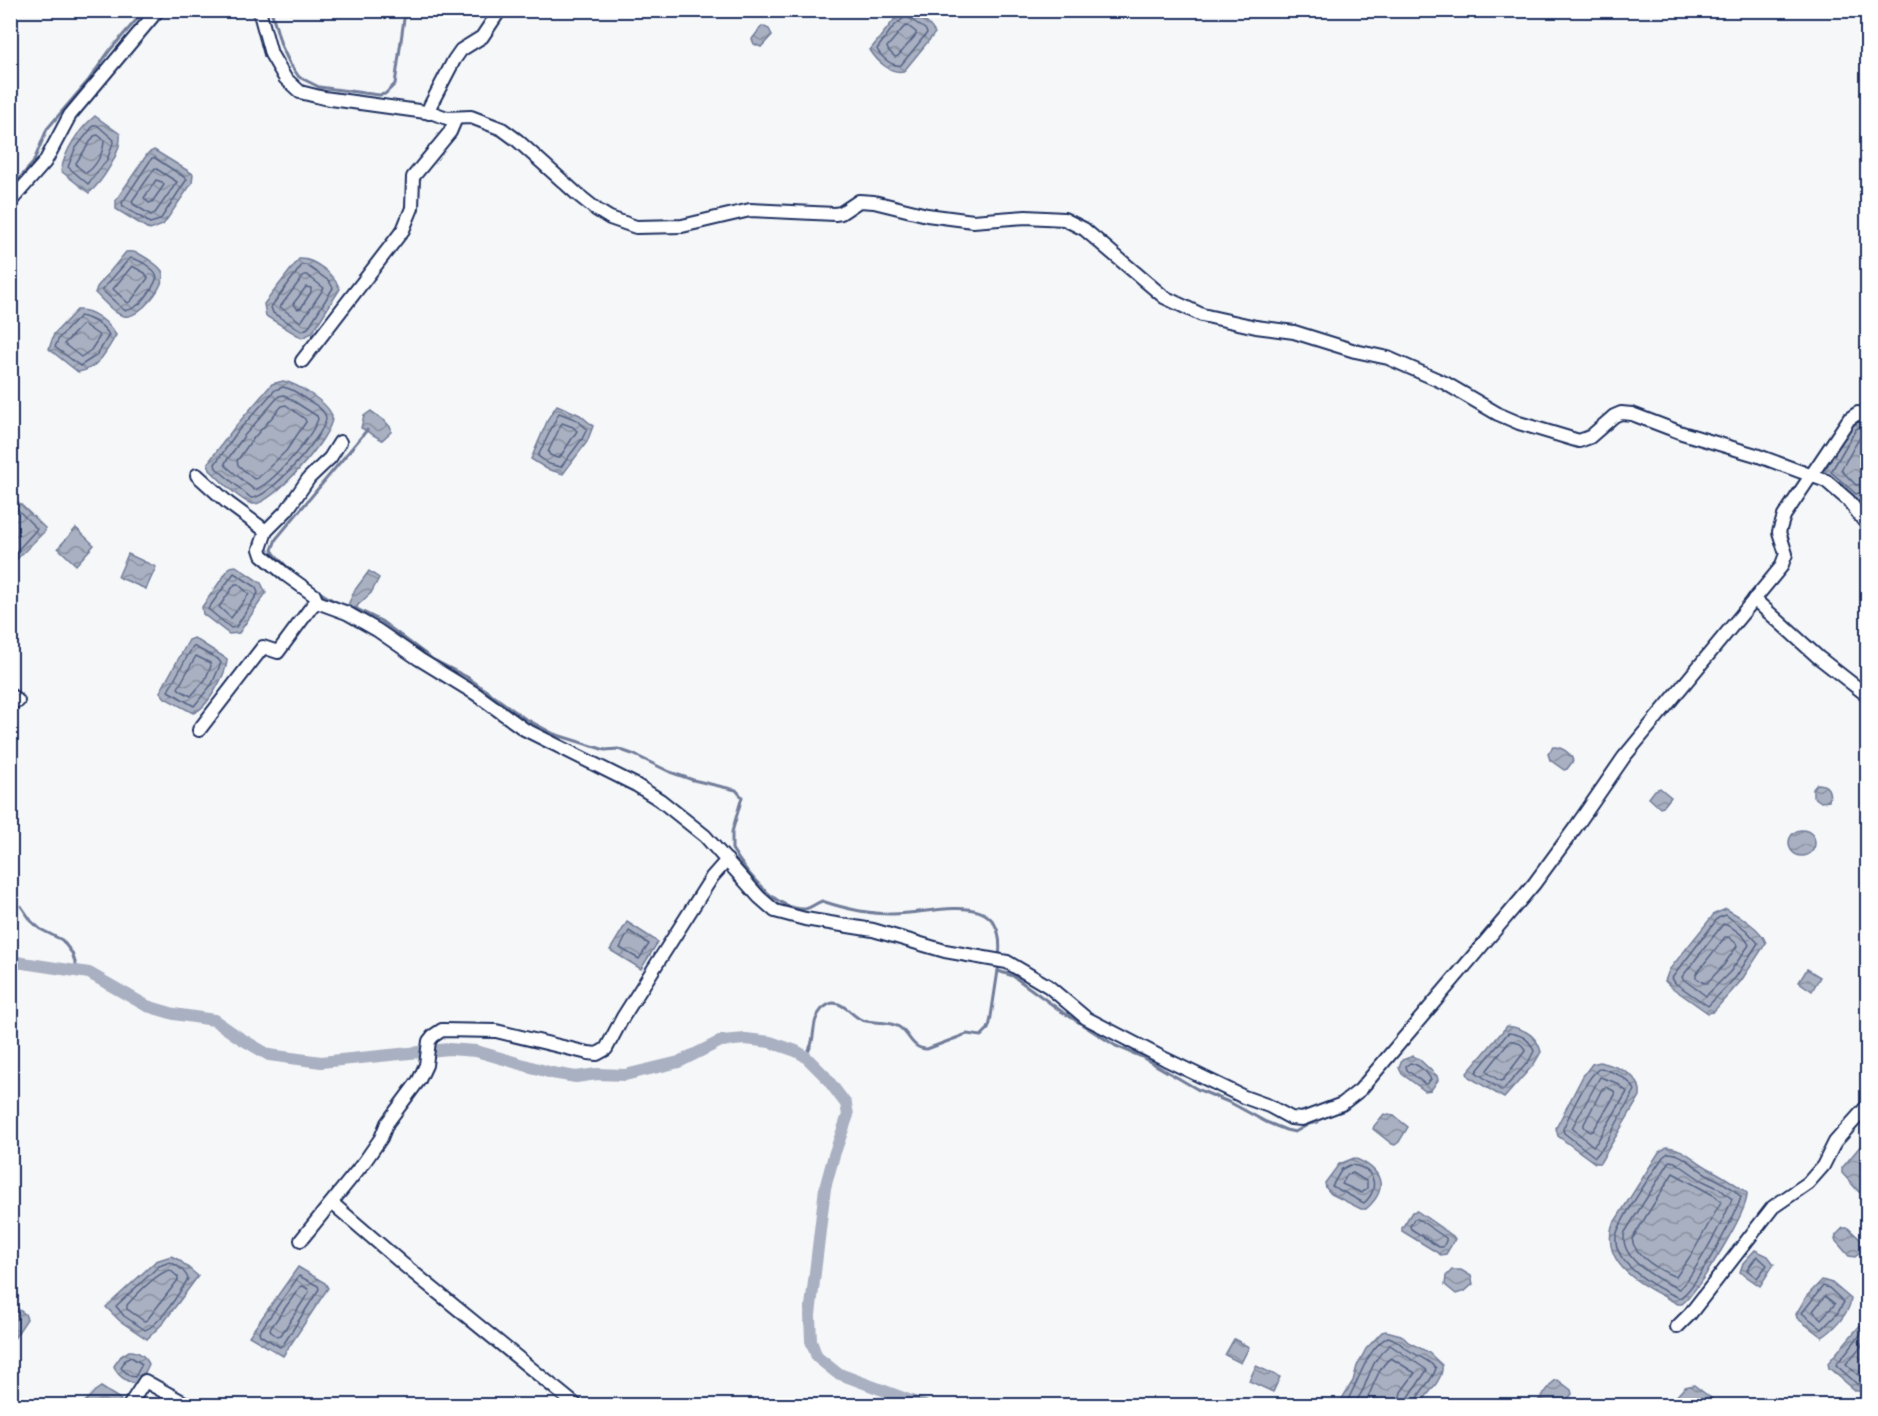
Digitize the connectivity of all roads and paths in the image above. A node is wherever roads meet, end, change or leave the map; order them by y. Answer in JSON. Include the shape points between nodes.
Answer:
{"nodes":[{"id":1,"x":158,"y":10,"type":"edge"},
{"id":2,"x":260,"y":10,"type":"edge"},
{"id":3,"x":500,"y":10,"type":"edge"},
{"id":4,"x":429,"y":113,"type":"junction"},
{"id":5,"x":456,"y":118,"type":"junction"},
{"id":6,"x":10,"y":202,"type":"edge"},
{"id":7,"x":302,"y":362,"type":"dead end"},
{"id":8,"x":1868,"y":417,"type":"edge"},
{"id":9,"x":340,"y":442,"type":"dead end"},
{"id":10,"x":197,"y":475,"type":"dead end"},
{"id":11,"x":1811,"y":475,"type":"junction"},
{"id":12,"x":1868,"y":526,"type":"edge"},
{"id":13,"x":266,"y":531,"type":"junction"},
{"id":14,"x":1754,"y":599,"type":"junction"},
{"id":15,"x":317,"y":602,"type":"junction"},
{"id":16,"x":1868,"y":696,"type":"edge"},
{"id":17,"x":199,"y":730,"type":"dead end"},
{"id":18,"x":727,"y":860,"type":"junction"},
{"id":19,"x":1868,"y":1105,"type":"edge"},
{"id":20,"x":332,"y":1203,"type":"junction"},
{"id":21,"x":301,"y":1240,"type":"dead end"},
{"id":22,"x":1677,"y":1327,"type":"dead end"},
{"id":23,"x":129,"y":1406,"type":"edge"},
{"id":24,"x":190,"y":1406,"type":"edge"},
{"id":25,"x":577,"y":1406,"type":"edge"}],
"edges":[{"from":1,"to":6,"type":"street","via":[[70,115],[45,162]]},
{"from":2,"to":4,"type":"street","via":[[270,54],[285,78],[300,92]]},
{"from":3,"to":4,"type":"street","via":[[482,37],[461,50],[454,60]]},
{"from":4,"to":5,"type":"street"},
{"from":5,"to":7,"type":"street","via":[[450,132],[413,177],[412,208],[402,230]]},
{"from":5,"to":11,"type":"street","via":[[471,117],[502,129],[597,210],[636,227],[682,226],[750,210],[835,214],[859,201],[973,221],[1064,219],[1084,229],[1164,297],[1202,315],[1302,334],[1388,358],[1532,428],[1584,441],[1614,416],[1632,414]]},
{"from":8,"to":11,"type":"street","via":[[1858,413],[1849,418]]},
{"from":9,"to":13,"type":"street","via":[[330,459],[309,478],[287,510]]},
{"from":10,"to":13,"type":"street"},
{"from":11,"to":12,"type":"street","via":[[1826,481],[1848,500]]},
{"from":11,"to":14,"type":"street","via":[[1780,525],[1785,560]]},
{"from":13,"to":15,"type":"street","via":[[262,555],[314,595]]},
{"from":14,"to":16,"type":"street"},
{"from":14,"to":18,"type":"street","via":[[1624,757],[1534,884],[1360,1090],[1342,1104],[1302,1119],[1291,1118],[1194,1074],[1086,1018],[1048,986],[999,961],[775,911]]},
{"from":15,"to":17,"type":"street","via":[[278,652],[263,647]]},
{"from":15,"to":18,"type":"street","via":[[377,630],[524,729],[636,784],[705,836]]},
{"from":18,"to":20,"type":"street","via":[[717,870],[606,1049],[588,1053],[496,1031],[442,1030],[429,1041],[426,1065],[419,1080]]},
{"from":19,"to":22,"type":"street","via":[[1835,1142],[1823,1166],[1808,1183],[1773,1207]]},
{"from":20,"to":21,"type":"street"},
{"from":20,"to":25,"type":"street"},
{"from":23,"to":24,"type":"street","via":[[145,1381]]}]}
